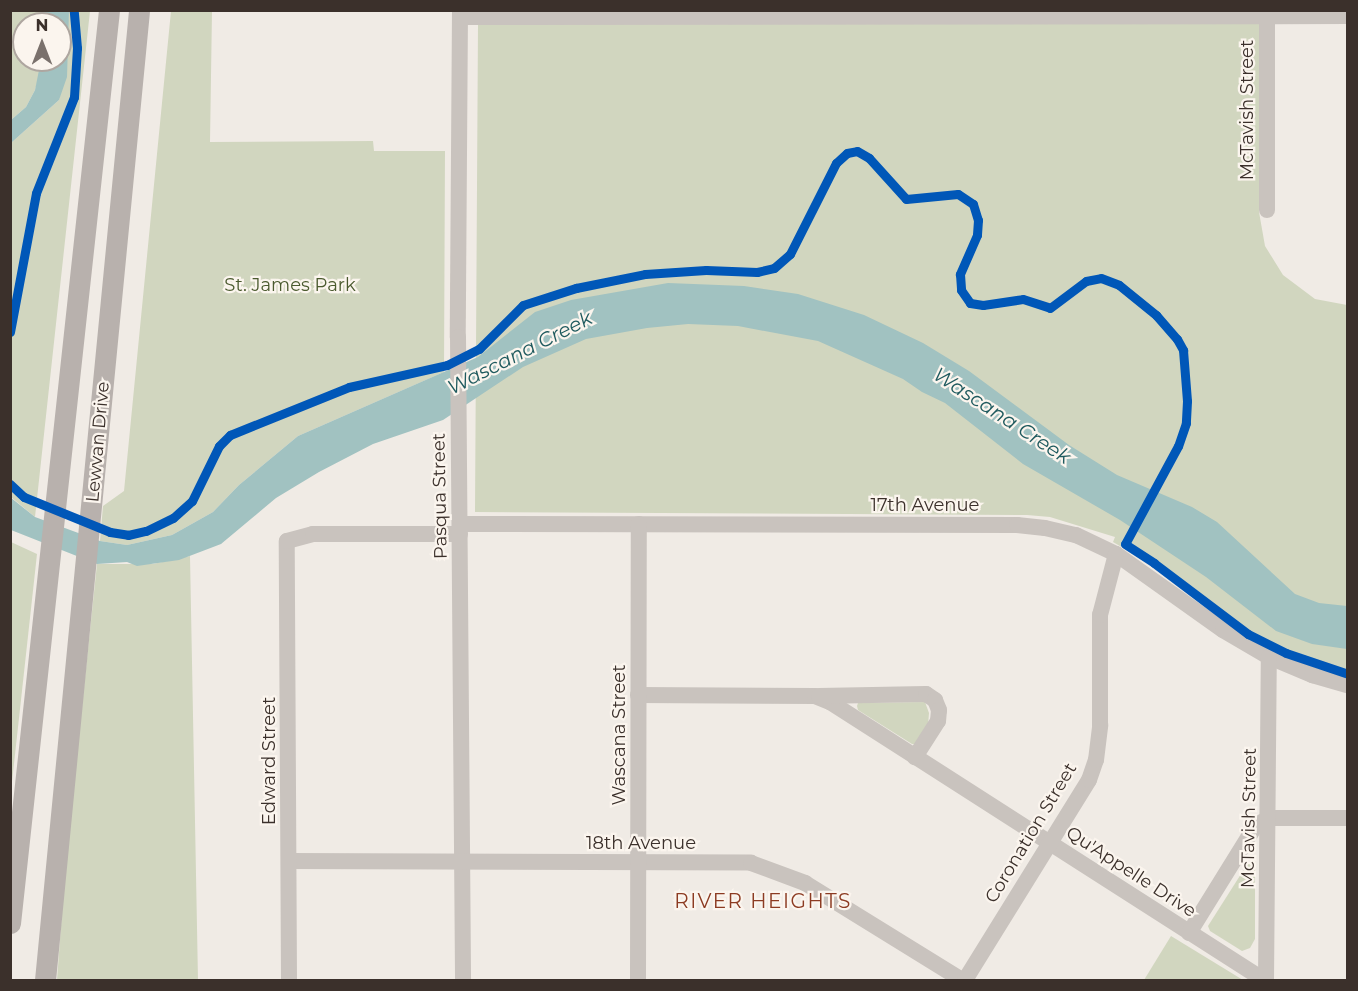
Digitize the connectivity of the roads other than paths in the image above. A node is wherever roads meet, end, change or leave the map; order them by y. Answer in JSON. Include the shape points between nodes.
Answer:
{"nodes":[{"id":1,"x":110,"y":10,"type":"edge"},
{"id":2,"x":139,"y":10,"type":"edge"},
{"id":3,"x":592,"y":13,"type":"edge"},
{"id":4,"x":762,"y":13,"type":"edge"},
{"id":5,"x":928,"y":13,"type":"edge"},
{"id":6,"x":1098,"y":13,"type":"edge"},
{"id":7,"x":1267,"y":13,"type":"edge"},
{"id":8,"x":460,"y":14,"type":"edge"},
{"id":9,"x":1347,"y":16,"type":"edge"},
{"id":10,"x":1267,"y":210,"type":"dead end"},
{"id":11,"x":639,"y":524,"type":"junction"},
{"id":12,"x":460,"y":529,"type":"junction"},
{"id":13,"x":287,"y":541,"type":"joint"},
{"id":14,"x":1116,"y":554,"type":"junction"},
{"id":15,"x":1269,"y":657,"type":"junction"},
{"id":16,"x":1347,"y":685,"type":"edge"},
{"id":17,"x":638,"y":695,"type":"junction"},
{"id":18,"x":815,"y":696,"type":"junction"},
{"id":19,"x":915,"y":757,"type":"junction"},
{"id":20,"x":1269,"y":818,"type":"junction"},
{"id":21,"x":1347,"y":818,"type":"edge"},
{"id":22,"x":1050,"y":843,"type":"junction"},
{"id":23,"x":289,"y":861,"type":"junction"},
{"id":24,"x":464,"y":862,"type":"junction"},
{"id":25,"x":639,"y":862,"type":"junction"},
{"id":26,"x":10,"y":923,"type":"edge"},
{"id":27,"x":1190,"y":933,"type":"junction"},
{"id":28,"x":45,"y":981,"type":"edge"},
{"id":29,"x":289,"y":981,"type":"edge"},
{"id":30,"x":463,"y":981,"type":"edge"},
{"id":31,"x":639,"y":981,"type":"edge"},
{"id":32,"x":963,"y":981,"type":"edge"},
{"id":33,"x":1265,"y":981,"type":"edge"}],
"edges":[{"from":1,"to":26,"type":"main road","name":"Lewvan Drive"},
{"from":2,"to":28,"type":"main road","name":"Lewvan Drive"},
{"from":3,"to":4,"type":"street"},
{"from":3,"to":8,"type":"street"},
{"from":4,"to":5,"type":"street"},
{"from":5,"to":6,"type":"street"},
{"from":6,"to":7,"type":"street"},
{"from":7,"to":9,"type":"street"},
{"from":7,"to":10,"type":"street","name":"McTavish Street"},
{"from":8,"to":12,"type":"street","name":"Pasqua Street"},
{"from":11,"to":12,"type":"street","name":"17th Avenue"},
{"from":11,"to":14,"type":"street","name":"17th Avenue","via":[[1017,525],[1076,535]]},
{"from":11,"to":17,"type":"street","name":"Wascana Street"},
{"from":12,"to":13,"type":"street","name":"17th Avenue","via":[[313,534]]},
{"from":12,"to":24,"type":"street","name":"Pasqua Street"},
{"from":13,"to":23,"type":"street","name":"Edward Street"},
{"from":14,"to":15,"type":"street","name":"17th Avenue","via":[[1223,630]]},
{"from":14,"to":22,"type":"street","name":"Coronation Street","via":[[1100,615],[1100,724],[1096,760],[1089,780]]},
{"from":15,"to":16,"type":"street","name":"17th Avenue"},
{"from":15,"to":20,"type":"street","name":"McTavish Street"},
{"from":17,"to":18,"type":"street","name":"Qu'Appelle Drive"},
{"from":17,"to":25,"type":"street","name":"Wascana Street"},
{"from":18,"to":19,"type":"street","name":"Qu'Appelle Drive"},
{"from":18,"to":19,"type":"street","name":"Qu'Appelle Drive","via":[[926,694],[935,700],[939,721]]},
{"from":19,"to":22,"type":"street","name":"Qu'Appelle Drive"},
{"from":20,"to":21,"type":"street"},
{"from":20,"to":27,"type":"street","via":[[1256,825]]},
{"from":20,"to":33,"type":"street","name":"McTavish Street"},
{"from":22,"to":27,"type":"street","name":"Qu'Appelle Drive"},
{"from":22,"to":32,"type":"street","name":"Coronation Street"},
{"from":23,"to":24,"type":"street","name":"18th Avenue"},
{"from":23,"to":29,"type":"street","name":"Edward Street"},
{"from":24,"to":25,"type":"street","name":"18th Avenue"},
{"from":24,"to":30,"type":"street","name":"Pasqua Street"},
{"from":25,"to":31,"type":"street","name":"Wascana Street"},
{"from":25,"to":32,"type":"street","name":"18th Avenue","via":[[751,863],[805,883]]},
{"from":27,"to":33,"type":"street","name":"Qu'Appelle Drive"}]}
